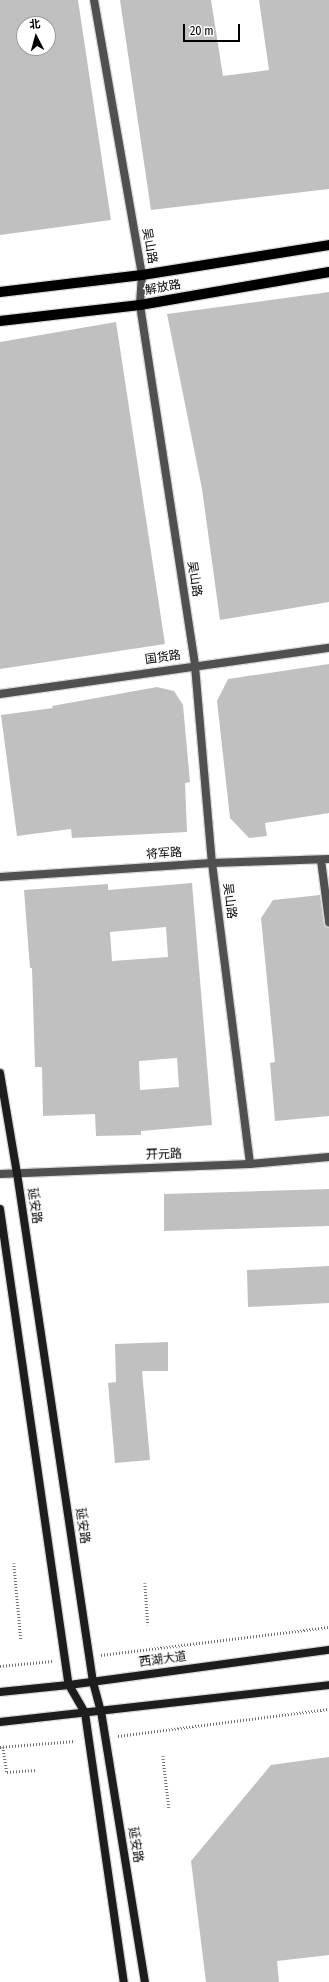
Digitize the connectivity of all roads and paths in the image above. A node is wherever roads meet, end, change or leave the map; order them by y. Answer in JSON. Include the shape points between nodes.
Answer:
{"nodes":[{"id":1,"x":94,"y":0,"type":"edge"},
{"id":2,"x":329,"y":245,"type":"edge"},
{"id":3,"x":329,"y":272,"type":"edge"},
{"id":4,"x":142,"y":275,"type":"junction"},
{"id":5,"x":0,"y":292,"type":"edge"},
{"id":6,"x":140,"y":305,"type":"junction"},
{"id":7,"x":0,"y":321,"type":"edge"},
{"id":8,"x":329,"y":648,"type":"edge"},
{"id":9,"x":195,"y":666,"type":"junction"},
{"id":10,"x":0,"y":694,"type":"edge"},
{"id":11,"x":325,"y":860,"type":"edge"},
{"id":12,"x":212,"y":863,"type":"junction"},
{"id":13,"x":0,"y":877,"type":"edge"},
{"id":14,"x":329,"y":922,"type":"edge"},
{"id":15,"x":0,"y":1073,"type":"edge"},
{"id":16,"x":329,"y":1157,"type":"edge"},
{"id":17,"x":250,"y":1164,"type":"junction"},
{"id":18,"x":17,"y":1173,"type":"junction"},
{"id":19,"x":0,"y":1174,"type":"edge"},
{"id":20,"x":0,"y":1209,"type":"edge"},
{"id":21,"x":14,"y":1563,"type":"dead end"},
{"id":22,"x":145,"y":1583,"type":"dead end"},
{"id":23,"x":148,"y":1625,"type":"dead end"},
{"id":24,"x":329,"y":1627,"type":"edge"},
{"id":25,"x":21,"y":1640,"type":"dead end"},
{"id":26,"x":329,"y":1650,"type":"edge"},
{"id":27,"x":89,"y":1657,"type":"junction"},
{"id":28,"x":66,"y":1659,"type":"junction"},
{"id":29,"x":0,"y":1666,"type":"edge"},
{"id":30,"x":92,"y":1682,"type":"junction"},
{"id":31,"x":69,"y":1685,"type":"junction"},
{"id":32,"x":329,"y":1685,"type":"edge"},
{"id":33,"x":0,"y":1692,"type":"edge"},
{"id":34,"x":329,"y":1709,"type":"edge"},
{"id":35,"x":101,"y":1711,"type":"junction"},
{"id":36,"x":85,"y":1713,"type":"junction"},
{"id":37,"x":0,"y":1722,"type":"edge"},
{"id":38,"x":106,"y":1738,"type":"junction"},
{"id":39,"x":89,"y":1740,"type":"junction"},
{"id":40,"x":1,"y":1747,"type":"edge"},
{"id":41,"x":163,"y":1756,"type":"dead end"},
{"id":42,"x":35,"y":1770,"type":"dead end"},
{"id":43,"x":169,"y":1808,"type":"dead end"},
{"id":44,"x":124,"y":1982,"type":"edge"},
{"id":45,"x":145,"y":1982,"type":"edge"}],
"edges":[{"from":1,"to":4,"type":"street","name":"吴山路"},
{"from":2,"to":4,"type":"main road","name":"解放路"},
{"from":3,"to":6,"type":"main road","name":"解放路"},
{"from":4,"to":5,"type":"main road","name":"解放路"},
{"from":4,"to":6,"type":"street","name":"吴山路"},
{"from":6,"to":7,"type":"main road","name":"解放路"},
{"from":6,"to":9,"type":"street","name":"吴山路"},
{"from":8,"to":9,"type":"street","name":"国货路"},
{"from":9,"to":10,"type":"street","name":"国货路"},
{"from":9,"to":12,"type":"street","name":"吴山路"},
{"from":11,"to":12,"type":"street","name":"将军路"},
{"from":11,"to":14,"type":"street"},
{"from":12,"to":13,"type":"street","name":"将军路"},
{"from":12,"to":17,"type":"street","name":"吴山路"},
{"from":15,"to":18,"type":"main road","name":"延安路"},
{"from":16,"to":17,"type":"street","name":"开元路"},
{"from":17,"to":18,"type":"street","name":"开元路"},
{"from":18,"to":19,"type":"street","name":"开元路"},
{"from":18,"to":27,"type":"main road","name":"延安路"},
{"from":20,"to":28,"type":"main road"},
{"from":21,"to":25,"type":"path"},
{"from":22,"to":23,"type":"path"},
{"from":24,"to":27,"type":"path"},
{"from":26,"to":30,"type":"main road","name":"西湖大道"},
{"from":27,"to":30,"type":"main road","name":"延安路"},
{"from":28,"to":29,"type":"path"},
{"from":28,"to":31,"type":"main road"},
{"from":30,"to":31,"type":"main road","name":"西湖大道"},
{"from":30,"to":35,"type":"main road","name":"延安路"},
{"from":31,"to":33,"type":"main road","name":"西湖大道"},
{"from":31,"to":36,"type":"main road"},
{"from":32,"to":35,"type":"main road"},
{"from":34,"to":38,"type":"path"},
{"from":35,"to":36,"type":"main road"},
{"from":35,"to":38,"type":"main road","name":"延安路"},
{"from":36,"to":37,"type":"main road"},
{"from":36,"to":39,"type":"main road"},
{"from":38,"to":45,"type":"main road","name":"延安路"},
{"from":39,"to":40,"type":"path"},
{"from":39,"to":44,"type":"main road"},
{"from":40,"to":42,"type":"path","via":[[7,1772]]},
{"from":41,"to":43,"type":"path"}]}
